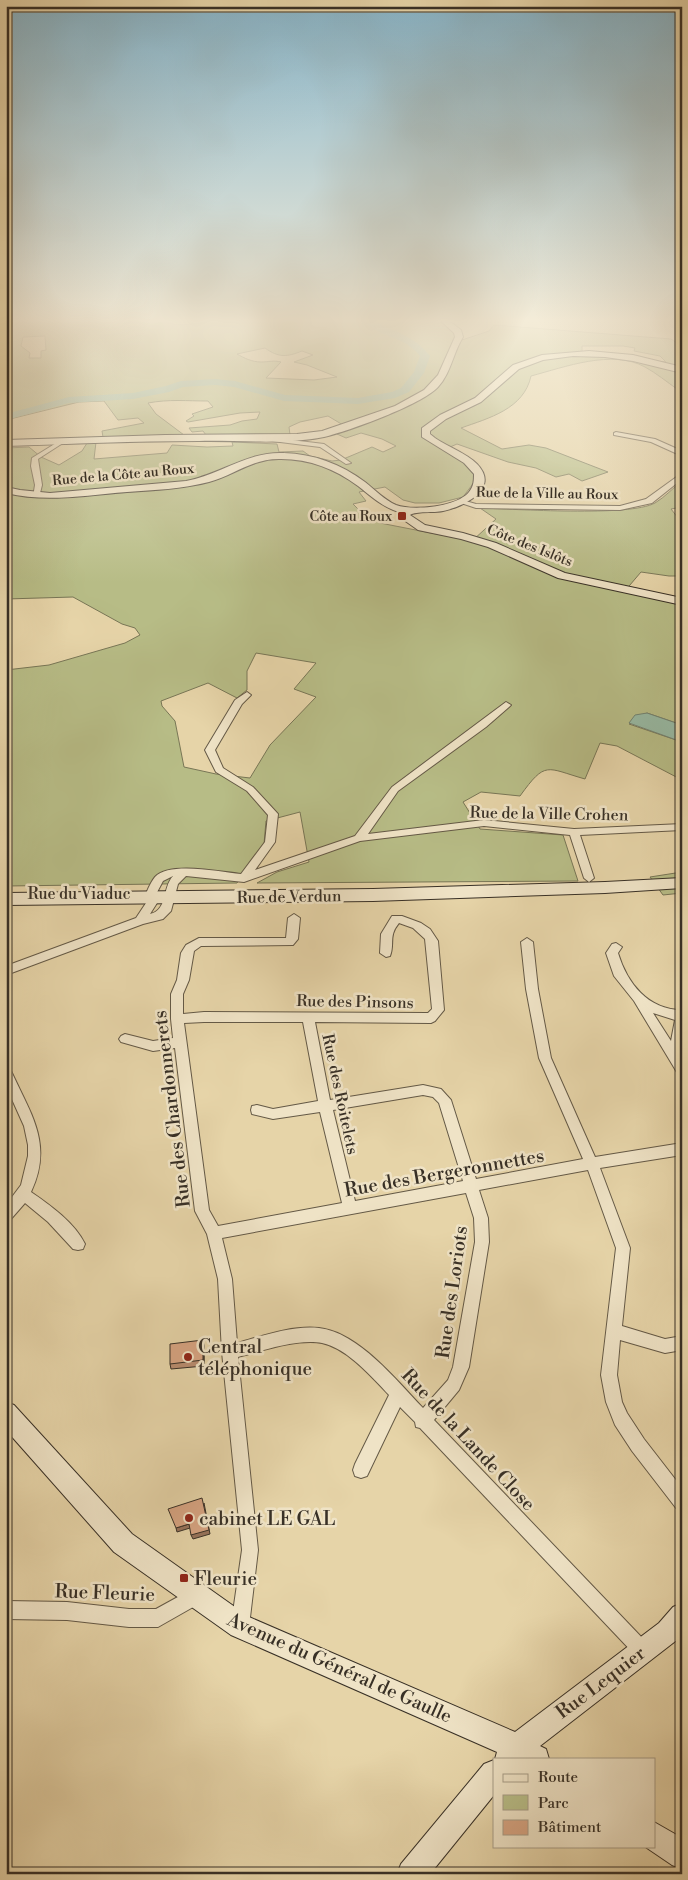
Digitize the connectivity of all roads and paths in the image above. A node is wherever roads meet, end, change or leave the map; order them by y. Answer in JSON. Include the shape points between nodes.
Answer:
{"nodes":[{"id":1,"x":396,"y":408,"type":"edge"},
{"id":2,"x":461,"y":408,"type":"edge"},
{"id":3,"x":616,"y":434,"type":"dead end"},
{"id":4,"x":234,"y":437,"type":"junction"},
{"id":5,"x":63,"y":441,"type":"junction"},
{"id":6,"x":6,"y":443,"type":"edge"},
{"id":7,"x":682,"y":454,"type":"edge"},
{"id":8,"x":348,"y":463,"type":"dead end"},
{"id":9,"x":682,"y":474,"type":"edge"},
{"id":10,"x":6,"y":490,"type":"edge"},
{"id":11,"x":36,"y":495,"type":"junction"},
{"id":12,"x":462,"y":502,"type":"junction"},
{"id":13,"x":404,"y":510,"type":"junction"},
{"id":14,"x":682,"y":602,"type":"edge"},
{"id":15,"x":247,"y":695,"type":"dead end"},
{"id":16,"x":506,"y":705,"type":"dead end"},
{"id":17,"x":682,"y":827,"type":"edge"},
{"id":18,"x":574,"y":832,"type":"junction"},
{"id":19,"x":359,"y":838,"type":"junction"},
{"id":20,"x":183,"y":872,"type":"junction"},
{"id":21,"x":244,"y":878,"type":"junction"},
{"id":22,"x":589,"y":878,"type":"dead end"},
{"id":23,"x":682,"y":884,"type":"edge"},
{"id":24,"x":6,"y":893,"type":"edge"},
{"id":25,"x":151,"y":895,"type":"junction"},
{"id":26,"x":171,"y":895,"type":"junction"},
{"id":27,"x":6,"y":898,"type":"edge"},
{"id":28,"x":294,"y":918,"type":"dead end"},
{"id":29,"x":140,"y":921,"type":"junction"},
{"id":30,"x":527,"y":942,"type":"dead end"},
{"id":31,"x":616,"y":947,"type":"dead end"},
{"id":32,"x":386,"y":953,"type":"dead end"},
{"id":33,"x":6,"y":972,"type":"edge"},
{"id":34,"x":638,"y":998,"type":"junction"},
{"id":35,"x":682,"y":1016,"type":"edge"},
{"id":36,"x":308,"y":1017,"type":"junction"},
{"id":37,"x":177,"y":1019,"type":"junction"},
{"id":38,"x":125,"y":1039,"type":"dead end"},
{"id":39,"x":181,"y":1042,"type":"junction"},
{"id":40,"x":678,"y":1057,"type":"edge"},
{"id":41,"x":682,"y":1070,"type":"edge"},
{"id":42,"x":6,"y":1073,"type":"edge"},
{"id":43,"x":326,"y":1105,"type":"junction"},
{"id":44,"x":257,"y":1110,"type":"dead end"},
{"id":45,"x":682,"y":1149,"type":"edge"},
{"id":46,"x":590,"y":1164,"type":"junction"},
{"id":47,"x":472,"y":1186,"type":"junction"},
{"id":48,"x":23,"y":1194,"type":"junction"},
{"id":49,"x":350,"y":1208,"type":"junction"},
{"id":50,"x":6,"y":1215,"type":"edge"},
{"id":51,"x":214,"y":1234,"type":"junction"},
{"id":52,"x":78,"y":1244,"type":"dead end"},
{"id":53,"x":614,"y":1331,"type":"junction"},
{"id":54,"x":682,"y":1343,"type":"edge"},
{"id":55,"x":230,"y":1352,"type":"junction"},
{"id":56,"x":398,"y":1394,"type":"junction"},
{"id":57,"x":6,"y":1414,"type":"edge"},
{"id":58,"x":422,"y":1421,"type":"junction"},
{"id":59,"x":362,"y":1470,"type":"dead end"},
{"id":60,"x":682,"y":1502,"type":"edge"},
{"id":61,"x":196,"y":1596,"type":"junction"},
{"id":62,"x":6,"y":1610,"type":"edge"},
{"id":63,"x":682,"y":1616,"type":"edge"},
{"id":64,"x":240,"y":1626,"type":"junction"},
{"id":65,"x":642,"y":1650,"type":"junction"},
{"id":66,"x":520,"y":1755,"type":"edge"},
{"id":67,"x":493,"y":1775,"type":"edge"},
{"id":68,"x":656,"y":1837,"type":"edge"},
{"id":69,"x":682,"y":1854,"type":"edge"},
{"id":70,"x":413,"y":1873,"type":"edge"}],
"edges":[{"from":1,"to":4,"type":"main road","via":[[323,434]]},
{"from":2,"to":12,"type":"main road","via":[[425,430],[430,440],[468,461],[480,473],[476,489]]},
{"from":3,"to":7,"type":"street","via":[[654,440]]},
{"from":4,"to":5,"type":"main road"},
{"from":4,"to":8,"type":"street","via":[[322,445]]},
{"from":5,"to":6,"type":"main road"},
{"from":5,"to":11,"type":"street","via":[[36,458],[39,488]]},
{"from":9,"to":12,"type":"street","name":"Rue de la Ville au Roux","via":[[649,501],[620,508],[476,506]]},
{"from":10,"to":11,"type":"main road","name":"Rue de la Côte au Roux"},
{"from":11,"to":13,"type":"main road","name":"Rue de la Côte au Roux","via":[[189,483],[215,477],[251,460],[292,456],[336,466],[386,504]]},
{"from":12,"to":13,"type":"main road","name":"Rue de la Côte au Roux","via":[[448,507]]},
{"from":13,"to":14,"type":"street","name":"Côte des Islôts","via":[[405,516],[422,528],[492,545],[562,576]]},
{"from":15,"to":21,"type":"street","via":[[238,702],[210,750],[219,770],[250,789],[273,814],[270,842]]},
{"from":16,"to":19,"type":"street","via":[[395,789]]},
{"from":17,"to":18,"type":"street","name":"Rue de la Ville Crohen"},
{"from":18,"to":19,"type":"street","name":"Rue de la Ville Crohen","via":[[484,823]]},
{"from":18,"to":22,"type":"street"},
{"from":19,"to":21,"type":"street","name":"Rue de la Ville Crohen"},
{"from":20,"to":21,"type":"street","name":"Rue de la Ville Crohen"},
{"from":20,"to":25,"type":"street","via":[[169,873],[159,879]]},
{"from":20,"to":26,"type":"street","via":[[173,883]]},
{"from":23,"to":26,"type":"main road","name":"Rue de Verdun","via":[[364,895]]},
{"from":24,"to":25,"type":"main road","name":"Rue du Viaduc"},
{"from":25,"to":26,"type":"main road","name":"Rue de Verdun"},
{"from":25,"to":27,"type":"main road","name":"Rue du Viaduc"},
{"from":25,"to":29,"type":"street","via":[[152,903]]},
{"from":26,"to":29,"type":"street","via":[[167,908],[159,916]]},
{"from":28,"to":37,"type":"street","name":"Rue des Chardonnerets","via":[[289,942],[199,942],[190,948],[177,994]]},
{"from":29,"to":33,"type":"street"},
{"from":30,"to":46,"type":"street","via":[[545,1058]]},
{"from":31,"to":34,"type":"street","via":[[612,953],[618,973]]},
{"from":32,"to":36,"type":"street","name":"Rue des Pinsons","via":[[384,935],[396,919],[428,933],[432,941],[438,994],[438,1010],[431,1018]]},
{"from":34,"to":35,"type":"street","via":[[658,1011]]},
{"from":34,"to":40,"type":"street"},
{"from":35,"to":40,"type":"street"},
{"from":36,"to":37,"type":"street","name":"Rue des Pinsons"},
{"from":36,"to":43,"type":"street","name":"Rue des Roitelets"},
{"from":37,"to":39,"type":"street","name":"Rue des Chardonnerets"},
{"from":38,"to":39,"type":"street","via":[[153,1046]]},
{"from":39,"to":51,"type":"street","name":"Rue des Chardonnerets","via":[[202,1211]]},
{"from":40,"to":41,"type":"street"},
{"from":42,"to":48,"type":"street","via":[[35,1145],[30,1181]]},
{"from":43,"to":44,"type":"street","name":"Rue des Loriots","via":[[273,1114]]},
{"from":43,"to":47,"type":"street","name":"Rue des Loriots","via":[[423,1090],[437,1093],[445,1100]]},
{"from":43,"to":49,"type":"street","name":"Rue des Roitelets"},
{"from":45,"to":46,"type":"street","name":"Rue des Bergeronnettes"},
{"from":46,"to":47,"type":"street","name":"Rue des Bergeronnettes"},
{"from":46,"to":53,"type":"street","via":[[623,1248]]},
{"from":47,"to":49,"type":"street","name":"Rue des Bergeronnettes"},
{"from":47,"to":58,"type":"street","name":"Rue des Loriots","via":[[482,1218],[482,1242],[461,1367],[454,1385]]},
{"from":48,"to":50,"type":"street"},
{"from":48,"to":52,"type":"street","via":[[48,1211]]},
{"from":49,"to":51,"type":"street","name":"Rue des Bergeronnettes"},
{"from":51,"to":55,"type":"street","name":"Rue des Chardonnerets","via":[[225,1279]]},
{"from":53,"to":54,"type":"street","via":[[665,1346]]},
{"from":53,"to":60,"type":"street","via":[[609,1375],[614,1402],[638,1446]]},
{"from":55,"to":56,"type":"street","name":"Rue de la Lande Close","via":[[306,1335],[322,1335],[338,1342],[374,1368]]},
{"from":55,"to":64,"type":"street","name":"Rue des Chardonnerets","via":[[250,1550]]},
{"from":56,"to":58,"type":"street","name":"Rue de la Lande Close"},
{"from":56,"to":59,"type":"street"},
{"from":57,"to":61,"type":"main road","name":"Avenue du Général de Gaulle","via":[[123,1544]]},
{"from":58,"to":65,"type":"street","name":"Rue de la Lande Close"},
{"from":61,"to":62,"type":"street","name":"Rue Fleurie","via":[[158,1618]]},
{"from":61,"to":64,"type":"main road","name":"Avenue du Général de Gaulle"},
{"from":63,"to":65,"type":"main road","name":"Rue Lequier","via":[[668,1632]]},
{"from":64,"to":66,"type":"main road","name":"Avenue du Général de Gaulle"},
{"from":65,"to":66,"type":"main road","name":"Rue Lequier"},
{"from":67,"to":70,"type":"main road"},
{"from":68,"to":69,"type":"main road"}]}
